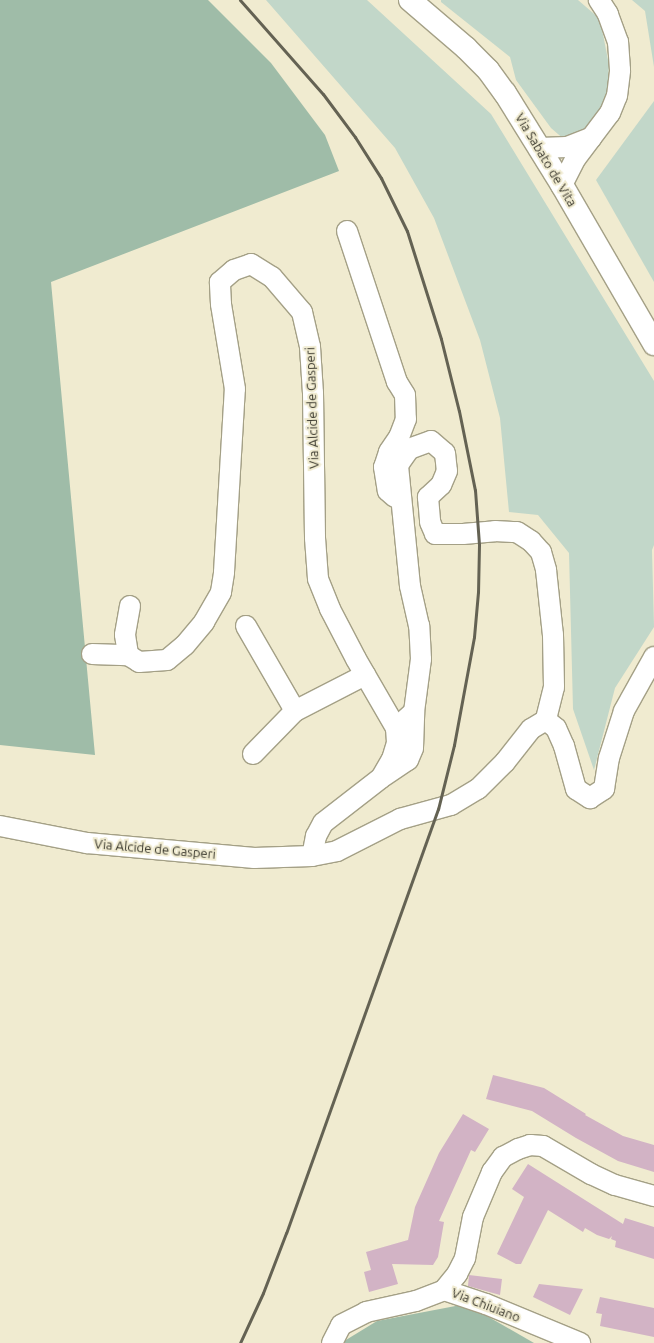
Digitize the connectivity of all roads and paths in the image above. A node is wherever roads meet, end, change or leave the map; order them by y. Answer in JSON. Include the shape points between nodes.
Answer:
{"nodes":[{"id":1,"x":410,"y":0,"type":"edge"},
{"id":2,"x":598,"y":0,"type":"edge"},
{"id":3,"x":592,"y":138,"type":"junction"},
{"id":4,"x":540,"y":148,"type":"junction"},
{"id":5,"x":562,"y":186,"type":"junction"},
{"id":6,"x":347,"y":231,"type":"dead end"},
{"id":7,"x":654,"y":344,"type":"edge"},
{"id":8,"x":401,"y":502,"type":"junction"},
{"id":9,"x":130,"y":606,"type":"dead end"},
{"id":10,"x":246,"y":626,"type":"dead end"},
{"id":11,"x":92,"y":654,"type":"dead end"},
{"id":12,"x":128,"y":655,"type":"junction"},
{"id":13,"x":654,"y":657,"type":"edge"},
{"id":14,"x":365,"y":675,"type":"junction"},
{"id":15,"x":295,"y":711,"type":"junction"},
{"id":16,"x":414,"y":712,"type":"junction"},
{"id":17,"x":546,"y":720,"type":"junction"},
{"id":18,"x":396,"y":728,"type":"junction"},
{"id":19,"x":253,"y":754,"type":"dead end"},
{"id":20,"x":381,"y":778,"type":"junction"},
{"id":21,"x":0,"y":826,"type":"edge"},
{"id":22,"x":312,"y":856,"type":"junction"},
{"id":23,"x":654,"y":1196,"type":"edge"},
{"id":24,"x":444,"y":1290,"type":"junction"},
{"id":25,"x":332,"y":1343,"type":"edge"},
{"id":26,"x":580,"y":1343,"type":"edge"}],
"edges":[{"from":1,"to":4,"type":"street","name":"Via Sabato de Vita","via":[[488,70]]},
{"from":2,"to":3,"type":"street","via":[[608,14],[618,42],[620,84],[610,113]]},
{"from":3,"to":4,"type":"street","via":[[567,147]]},
{"from":3,"to":5,"type":"street","via":[[576,158]]},
{"from":4,"to":5,"type":"street","name":"Via Sabato de Vita"},
{"from":5,"to":7,"type":"street","name":"Via Sabato de Vita"},
{"from":6,"to":8,"type":"street","via":[[397,382],[405,395],[406,419],[384,467],[388,491]]},
{"from":8,"to":16,"type":"street","via":[[410,586],[419,626],[422,659]]},
{"from":8,"to":17,"type":"street","via":[[398,465],[409,449],[431,441],[444,453],[447,471],[441,485],[428,497],[430,522],[435,534],[517,532],[542,552],[553,635],[554,687]]},
{"from":9,"to":12,"type":"street","via":[[125,635]]},
{"from":10,"to":15,"type":"street"},
{"from":11,"to":12,"type":"street"},
{"from":12,"to":14,"type":"street","name":"Via Alcide de Gasperi","via":[[139,662],[167,660],[204,622],[221,592],[235,389],[221,304],[220,282],[234,270],[251,264],[272,277],[302,312],[310,347],[318,580],[330,609]]},
{"from":13,"to":17,"type":"street","via":[[624,711],[609,758],[604,789],[590,798],[576,789],[564,746],[556,728]]},
{"from":14,"to":15,"type":"street"},
{"from":14,"to":18,"type":"street","name":"Via Alcide de Gasperi"},
{"from":15,"to":19,"type":"street"},
{"from":16,"to":18,"type":"street"},
{"from":16,"to":20,"type":"street","via":[[413,748],[408,760]]},
{"from":17,"to":22,"type":"street","name":"Via Alcide de Gasperi","via":[[530,729],[505,762],[478,789],[451,805],[400,819],[337,851]]},
{"from":18,"to":20,"type":"street","via":[[397,743],[392,759]]},
{"from":20,"to":22,"type":"street","via":[[323,823],[316,836]]},
{"from":21,"to":22,"type":"street","name":"Via Alcide de Gasperi","via":[[87,843],[254,858]]},
{"from":23,"to":24,"type":"street","via":[[609,1182],[543,1146],[530,1145],[518,1149],[503,1157],[492,1172],[473,1217],[465,1258],[457,1274]]},
{"from":24,"to":25,"type":"street","name":"Via Chiuiano","via":[[416,1301],[366,1312],[341,1325]]},
{"from":24,"to":26,"type":"street","name":"Via Chiuiano","via":[[486,1304]]}]}
